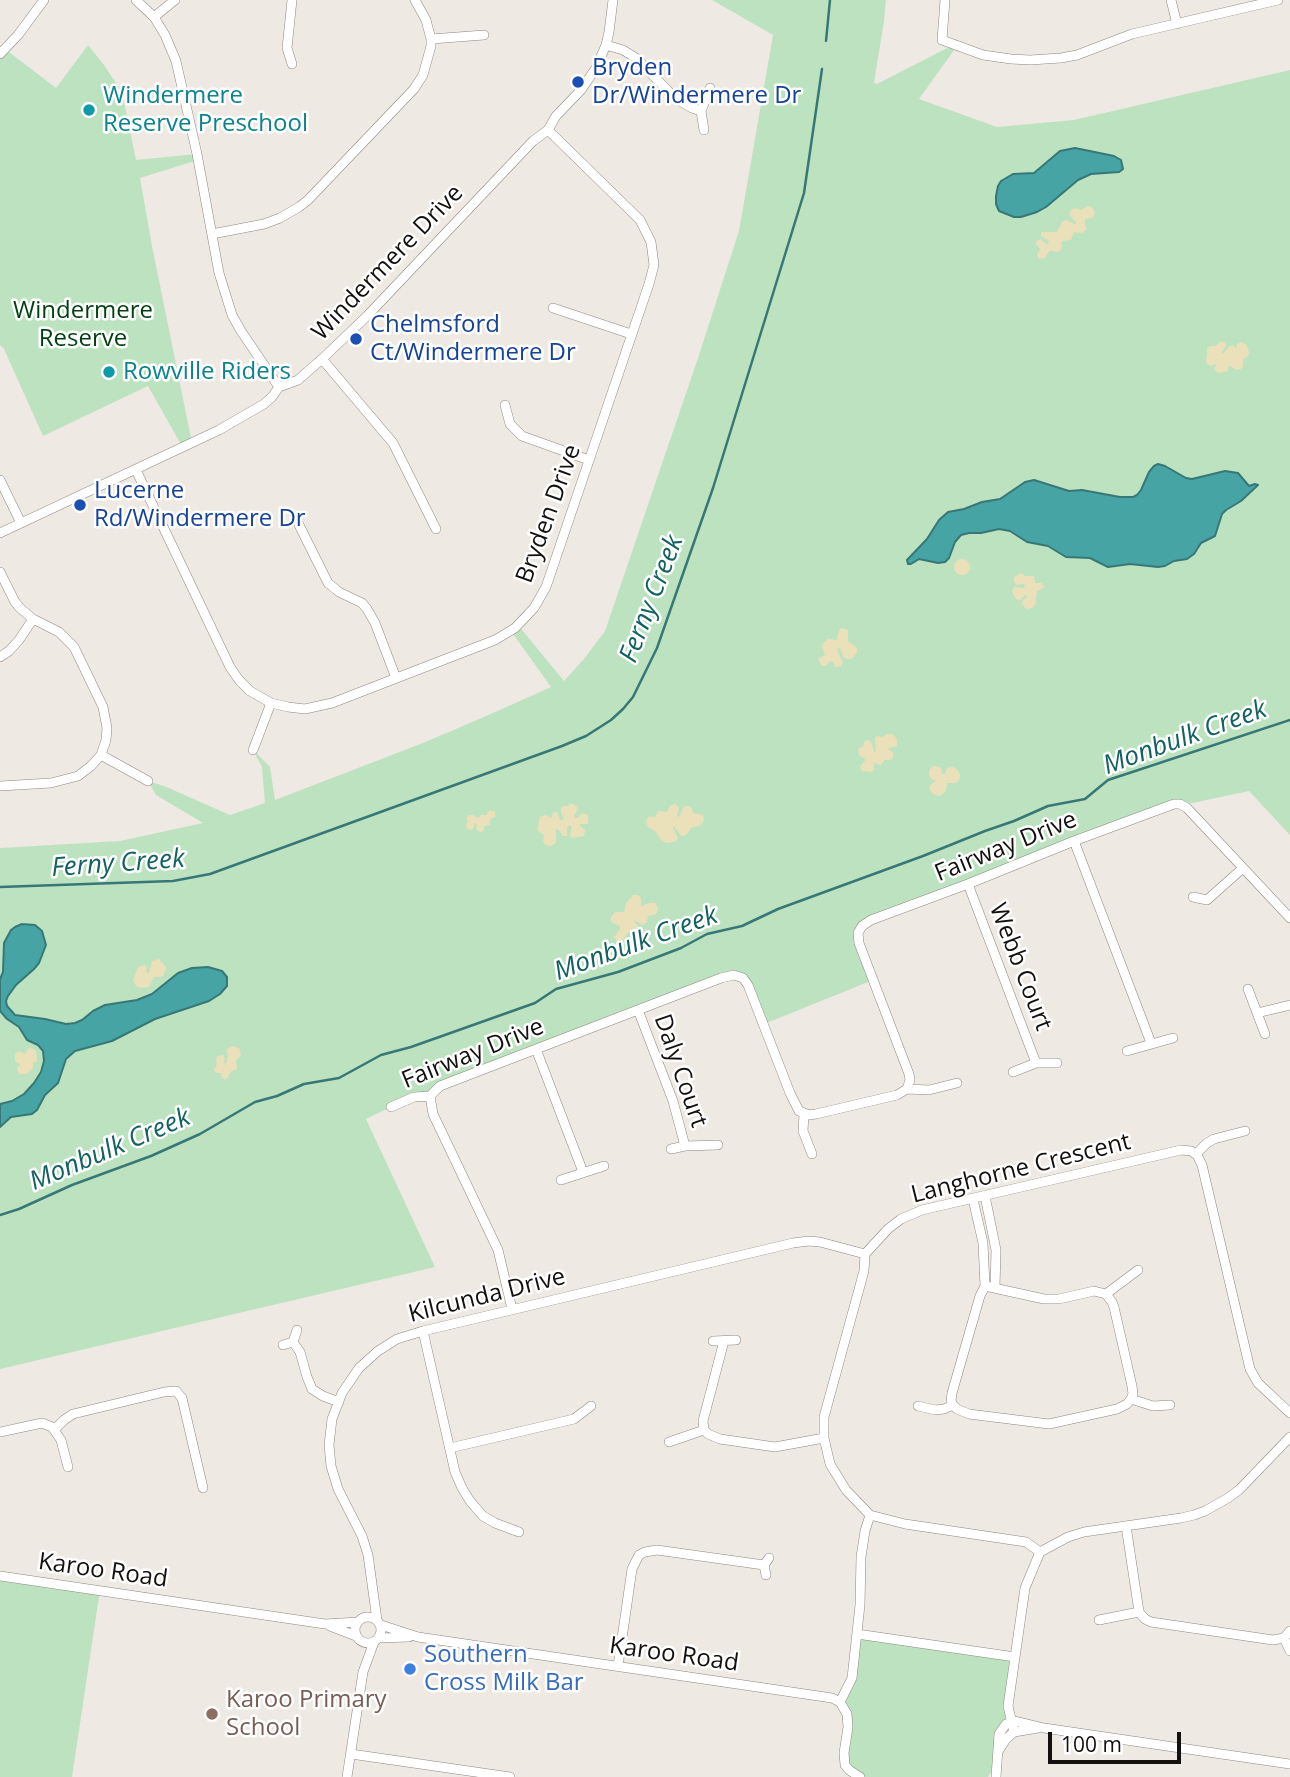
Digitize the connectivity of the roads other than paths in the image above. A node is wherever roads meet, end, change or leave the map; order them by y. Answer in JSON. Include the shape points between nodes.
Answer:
{"nodes":[{"id":1,"x":44,"y":0,"type":"edge"},
{"id":2,"x":136,"y":0,"type":"edge"},
{"id":3,"x":175,"y":0,"type":"edge"},
{"id":4,"x":292,"y":0,"type":"edge"},
{"id":5,"x":415,"y":0,"type":"edge"},
{"id":6,"x":613,"y":0,"type":"edge"},
{"id":7,"x":945,"y":0,"type":"edge"},
{"id":8,"x":1171,"y":0,"type":"edge"},
{"id":9,"x":1273,"y":1,"type":"edge"},
{"id":10,"x":154,"y":17,"type":"junction"},
{"id":11,"x":1177,"y":24,"type":"junction"},
{"id":12,"x":484,"y":35,"type":"dead end"},
{"id":13,"x":431,"y":39,"type":"junction"},
{"id":14,"x":606,"y":45,"type":"junction"},
{"id":15,"x":0,"y":54,"type":"edge"},
{"id":16,"x":292,"y":64,"type":"dead end"},
{"id":17,"x":710,"y":88,"type":"dead end"},
{"id":18,"x":701,"y":111,"type":"junction"},
{"id":19,"x":548,"y":130,"type":"junction"},
{"id":20,"x":704,"y":130,"type":"dead end"},
{"id":21,"x":212,"y":234,"type":"junction"},
{"id":22,"x":553,"y":309,"type":"dead end"},
{"id":23,"x":631,"y":334,"type":"junction"},
{"id":24,"x":322,"y":359,"type":"junction"},
{"id":25,"x":279,"y":387,"type":"junction"},
{"id":26,"x":505,"y":405,"type":"dead end"},
{"id":27,"x":589,"y":460,"type":"junction"},
{"id":28,"x":136,"y":470,"type":"junction"},
{"id":29,"x":0,"y":480,"type":"edge"},
{"id":30,"x":21,"y":523,"type":"junction"},
{"id":31,"x":299,"y":525,"type":"dead end"},
{"id":32,"x":436,"y":529,"type":"dead end"},
{"id":33,"x":0,"y":533,"type":"edge"},
{"id":34,"x":0,"y":572,"type":"edge"},
{"id":35,"x":33,"y":619,"type":"junction"},
{"id":36,"x":0,"y":657,"type":"edge"},
{"id":37,"x":396,"y":678,"type":"junction"},
{"id":38,"x":271,"y":703,"type":"junction"},
{"id":39,"x":253,"y":750,"type":"dead end"},
{"id":40,"x":101,"y":755,"type":"junction"},
{"id":41,"x":148,"y":781,"type":"dead end"},
{"id":42,"x":0,"y":786,"type":"edge"},
{"id":43,"x":1074,"y":841,"type":"junction"},
{"id":44,"x":1243,"y":868,"type":"junction"},
{"id":45,"x":968,"y":884,"type":"junction"},
{"id":46,"x":1193,"y":897,"type":"dead end"},
{"id":47,"x":1290,"y":919,"type":"edge"},
{"id":48,"x":1248,"y":989,"type":"dead end"},
{"id":49,"x":1290,"y":1005,"type":"edge"},
{"id":50,"x":638,"y":1010,"type":"junction"},
{"id":51,"x":1257,"y":1013,"type":"junction"},
{"id":52,"x":1265,"y":1034,"type":"dead end"},
{"id":53,"x":1173,"y":1038,"type":"dead end"},
{"id":54,"x":1151,"y":1043,"type":"junction"},
{"id":55,"x":536,"y":1049,"type":"junction"},
{"id":56,"x":1126,"y":1051,"type":"dead end"},
{"id":57,"x":1036,"y":1063,"type":"junction"},
{"id":58,"x":1056,"y":1063,"type":"dead end"},
{"id":59,"x":1013,"y":1072,"type":"dead end"},
{"id":60,"x":957,"y":1083,"type":"dead end"},
{"id":61,"x":907,"y":1089,"type":"junction"},
{"id":62,"x":430,"y":1096,"type":"junction"},
{"id":63,"x":391,"y":1107,"type":"dead end"},
{"id":64,"x":803,"y":1114,"type":"junction"},
{"id":65,"x":1245,"y":1130,"type":"dead end"},
{"id":66,"x":718,"y":1145,"type":"dead end"},
{"id":67,"x":685,"y":1146,"type":"junction"},
{"id":68,"x":671,"y":1149,"type":"dead end"},
{"id":69,"x":812,"y":1154,"type":"dead end"},
{"id":70,"x":1196,"y":1154,"type":"junction"},
{"id":71,"x":604,"y":1166,"type":"dead end"},
{"id":72,"x":583,"y":1172,"type":"junction"},
{"id":73,"x":561,"y":1180,"type":"dead end"},
{"id":74,"x":985,"y":1196,"type":"junction"},
{"id":75,"x":973,"y":1199,"type":"junction"},
{"id":76,"x":865,"y":1254,"type":"junction"},
{"id":77,"x":1138,"y":1270,"type":"dead end"},
{"id":78,"x":990,"y":1287,"type":"junction"},
{"id":79,"x":1106,"y":1294,"type":"junction"},
{"id":80,"x":512,"y":1309,"type":"junction"},
{"id":81,"x":297,"y":1330,"type":"dead end"},
{"id":82,"x":423,"y":1331,"type":"junction"},
{"id":83,"x":736,"y":1340,"type":"dead end"},
{"id":84,"x":293,"y":1342,"type":"junction"},
{"id":85,"x":283,"y":1345,"type":"dead end"},
{"id":86,"x":1131,"y":1399,"type":"junction"},
{"id":87,"x":339,"y":1402,"type":"junction"},
{"id":88,"x":953,"y":1405,"type":"junction"},
{"id":89,"x":1170,"y":1405,"type":"dead end"},
{"id":90,"x":591,"y":1406,"type":"dead end"},
{"id":91,"x":918,"y":1406,"type":"dead end"},
{"id":92,"x":1290,"y":1413,"type":"edge"},
{"id":93,"x":55,"y":1429,"type":"junction"},
{"id":94,"x":704,"y":1430,"type":"junction"},
{"id":95,"x":0,"y":1432,"type":"edge"},
{"id":96,"x":1290,"y":1437,"type":"edge"},
{"id":97,"x":824,"y":1438,"type":"junction"},
{"id":98,"x":669,"y":1442,"type":"dead end"},
{"id":99,"x":450,"y":1448,"type":"junction"},
{"id":100,"x":68,"y":1467,"type":"dead end"},
{"id":101,"x":203,"y":1488,"type":"dead end"},
{"id":102,"x":870,"y":1515,"type":"junction"},
{"id":103,"x":1126,"y":1526,"type":"junction"},
{"id":104,"x":519,"y":1532,"type":"dead end"},
{"id":105,"x":1040,"y":1552,"type":"junction"},
{"id":106,"x":767,"y":1566,"type":"dead end"},
{"id":107,"x":0,"y":1576,"type":"edge"},
{"id":108,"x":372,"y":1590,"type":"junction"},
{"id":109,"x":1139,"y":1612,"type":"junction"},
{"id":110,"x":360,"y":1620,"type":"junction"},
{"id":111,"x":1099,"y":1620,"type":"dead end"},
{"id":112,"x":379,"y":1622,"type":"junction"},
{"id":113,"x":325,"y":1624,"type":"junction"},
{"id":114,"x":857,"y":1634,"type":"junction"},
{"id":115,"x":1287,"y":1634,"type":"edge"},
{"id":116,"x":418,"y":1637,"type":"junction"},
{"id":117,"x":358,"y":1638,"type":"junction"},
{"id":118,"x":377,"y":1640,"type":"junction"},
{"id":119,"x":1290,"y":1651,"type":"edge"},
{"id":120,"x":1015,"y":1657,"type":"junction"},
{"id":121,"x":618,"y":1666,"type":"junction"},
{"id":122,"x":363,"y":1672,"type":"junction"},
{"id":123,"x":840,"y":1702,"type":"junction"},
{"id":124,"x":1012,"y":1727,"type":"junction"},
{"id":125,"x":351,"y":1754,"type":"junction"},
{"id":126,"x":996,"y":1764,"type":"junction"},
{"id":127,"x":1290,"y":1764,"type":"edge"},
{"id":128,"x":852,"y":1775,"type":"edge"},
{"id":129,"x":347,"y":1777,"type":"edge"},
{"id":130,"x":510,"y":1777,"type":"edge"},
{"id":131,"x":988,"y":1777,"type":"edge"},
{"id":132,"x":996,"y":1777,"type":"edge"}],
"edges":[{"from":1,"to":15,"type":"street"},
{"from":2,"to":10,"type":"street"},
{"from":3,"to":10,"type":"street"},
{"from":4,"to":16,"type":"street","via":[[287,48]]},
{"from":5,"to":13,"type":"street"},
{"from":6,"to":14,"type":"street","name":"Windermere Drive"},
{"from":7,"to":11,"type":"street","via":[[942,40],[1010,59],[1061,58]]},
{"from":8,"to":11,"type":"street"},
{"from":9,"to":11,"type":"street"},
{"from":10,"to":21,"type":"street","via":[[180,73]]},
{"from":12,"to":13,"type":"street"},
{"from":13,"to":21,"type":"street","via":[[419,82],[308,200],[272,221]]},
{"from":14,"to":18,"type":"street","via":[[630,54],[675,98]]},
{"from":14,"to":19,"type":"street","name":"Windermere Drive","via":[[589,79]]},
{"from":17,"to":18,"type":"street"},
{"from":18,"to":20,"type":"street"},
{"from":19,"to":23,"type":"street","name":"Bryden Drive","via":[[635,214],[649,234],[653,271]]},
{"from":19,"to":24,"type":"street","name":"Windermere Drive"},
{"from":21,"to":25,"type":"street","via":[[232,314]]},
{"from":22,"to":23,"type":"street"},
{"from":23,"to":27,"type":"street","name":"Bryden Drive"},
{"from":24,"to":25,"type":"street","name":"Windermere Drive","via":[[298,380]]},
{"from":24,"to":32,"type":"street","via":[[393,443]]},
{"from":25,"to":28,"type":"street","name":"Windermere Drive","via":[[242,417]]},
{"from":26,"to":27,"type":"street","via":[[510,424],[522,436]]},
{"from":27,"to":37,"type":"street","name":"Bryden Drive","via":[[547,587],[529,615],[495,640]]},
{"from":28,"to":30,"type":"street","name":"Windermere Drive"},
{"from":28,"to":38,"type":"street","name":"Bryden Drive","via":[[230,667],[250,691]]},
{"from":29,"to":30,"type":"street"},
{"from":30,"to":33,"type":"street","name":"Windermere Drive"},
{"from":31,"to":37,"type":"street","via":[[328,583],[367,609]]},
{"from":34,"to":35,"type":"street","via":[[15,603]]},
{"from":35,"to":36,"type":"street"},
{"from":35,"to":40,"type":"street","via":[[59,632],[78,654],[105,714],[107,734]]},
{"from":37,"to":38,"type":"street","name":"Bryden Drive","via":[[314,708]]},
{"from":38,"to":39,"type":"street"},
{"from":40,"to":41,"type":"street"},
{"from":40,"to":42,"type":"street","via":[[69,779]]},
{"from":43,"to":44,"type":"street","name":"Fairway Drive","via":[[1178,804]]},
{"from":43,"to":45,"type":"street","name":"Fairway Drive"},
{"from":43,"to":54,"type":"street"},
{"from":44,"to":46,"type":"street","via":[[1208,905]]},
{"from":44,"to":47,"type":"street","name":"Fairway Drive"},
{"from":45,"to":57,"type":"street","name":"Webb Court"},
{"from":45,"to":61,"type":"street","name":"Fairway Drive","via":[[871,920],[859,930],[859,943],[909,1074]]},
{"from":48,"to":51,"type":"street"},
{"from":49,"to":51,"type":"street"},
{"from":50,"to":55,"type":"street","name":"Fairway Drive"},
{"from":50,"to":64,"type":"street","name":"Fairway Drive","via":[[722,978],[743,978]]},
{"from":50,"to":67,"type":"street","name":"Daly Court"},
{"from":51,"to":52,"type":"street"},
{"from":53,"to":54,"type":"street"},
{"from":54,"to":56,"type":"street"},
{"from":55,"to":62,"type":"street","name":"Fairway Drive","via":[[440,1086]]},
{"from":55,"to":72,"type":"street"},
{"from":57,"to":58,"type":"street","name":"Webb Court"},
{"from":57,"to":59,"type":"street","name":"Webb Court"},
{"from":60,"to":61,"type":"street","via":[[929,1090]]},
{"from":61,"to":64,"type":"street"},
{"from":62,"to":63,"type":"street","name":"Fairway Drive"},
{"from":62,"to":80,"type":"street","via":[[433,1114],[498,1250]]},
{"from":64,"to":69,"type":"street","name":"Fairway Drive","via":[[803,1131]]},
{"from":65,"to":70,"type":"street","via":[[1214,1139]]},
{"from":66,"to":67,"type":"street","name":"Daly Court"},
{"from":67,"to":68,"type":"street","name":"Daly Court"},
{"from":70,"to":74,"type":"street","name":"Langhorne Crescent","via":[[1181,1150]]},
{"from":70,"to":92,"type":"street","via":[[1250,1369]]},
{"from":71,"to":72,"type":"street"},
{"from":72,"to":73,"type":"street"},
{"from":74,"to":75,"type":"street","name":"Langhorne Crescent"},
{"from":74,"to":78,"type":"street","via":[[996,1250]]},
{"from":75,"to":76,"type":"street","name":"Langhorne Crescent","via":[[901,1219]]},
{"from":75,"to":78,"type":"street"},
{"from":76,"to":80,"type":"street","name":"Kilcunda Drive","via":[[803,1242]]},
{"from":76,"to":97,"type":"street","via":[[826,1406]]},
{"from":77,"to":79,"type":"street"},
{"from":78,"to":79,"type":"street","via":[[1044,1299],[1094,1291]]},
{"from":78,"to":88,"type":"street","via":[[980,1296],[952,1392]]},
{"from":79,"to":86,"type":"street","via":[[1114,1307]]},
{"from":80,"to":82,"type":"street","name":"Kilcunda Drive"},
{"from":81,"to":84,"type":"street"},
{"from":82,"to":87,"type":"street","name":"Kilcunda Drive","via":[[397,1339],[368,1359]]},
{"from":82,"to":99,"type":"street"},
{"from":83,"to":94,"type":"street","via":[[718,1341]]},
{"from":84,"to":85,"type":"street"},
{"from":84,"to":87,"type":"street","via":[[312,1389]]},
{"from":86,"to":88,"type":"street","via":[[1117,1409],[1049,1424],[969,1414]]},
{"from":86,"to":89,"type":"street","via":[[1153,1406]]},
{"from":87,"to":108,"type":"street","name":"Kilcunda Drive","via":[[330,1434],[331,1466],[365,1546]]},
{"from":88,"to":91,"type":"street","via":[[935,1410]]},
{"from":90,"to":99,"type":"street","via":[[573,1419]]},
{"from":93,"to":95,"type":"street","via":[[43,1423]]},
{"from":93,"to":100,"type":"street"},
{"from":93,"to":101,"type":"street","via":[[73,1414],[176,1391],[182,1398]]},
{"from":94,"to":97,"type":"street","via":[[720,1440],[775,1447]]},
{"from":94,"to":98,"type":"street"},
{"from":96,"to":103,"type":"street","via":[[1239,1490],[1217,1505],[1194,1515]]},
{"from":97,"to":102,"type":"street","via":[[836,1475]]},
{"from":99,"to":104,"type":"street","via":[[458,1480],[470,1501],[487,1519]]},
{"from":102,"to":105,"type":"street","via":[[1026,1542]]},
{"from":102,"to":114,"type":"street","via":[[861,1557]]},
{"from":103,"to":105,"type":"street","via":[[1075,1534]]},
{"from":103,"to":109,"type":"street"},
{"from":105,"to":120,"type":"street","via":[[1025,1588]]},
{"from":106,"to":121,"type":"street","via":[[656,1550],[639,1555],[632,1569]]},
{"from":107,"to":113,"type":"street","name":"Karoo Road"},
{"from":108,"to":110,"type":"street","name":"Kilcunda Drive"},
{"from":108,"to":112,"type":"street","name":"Kilcunda Drive"},
{"from":109,"to":111,"type":"street"},
{"from":109,"to":115,"type":"street","via":[[1151,1622],[1273,1640]]},
{"from":110,"to":112,"type":"street","via":[[370,1616]]},
{"from":110,"to":113,"type":"street","name":"Karoo Road"},
{"from":110,"to":117,"type":"street","via":[[355,1628]]},
{"from":112,"to":116,"type":"street","name":"Karoo Road"},
{"from":112,"to":118,"type":"street","via":[[382,1629]]},
{"from":113,"to":117,"type":"street","name":"Karoo Road"},
{"from":114,"to":120,"type":"street"},
{"from":114,"to":123,"type":"street","via":[[852,1678]]},
{"from":115,"to":119,"type":"street"},
{"from":116,"to":118,"type":"street","name":"Karoo Road"},
{"from":116,"to":121,"type":"street","name":"Karoo Road"},
{"from":117,"to":118,"type":"street","via":[[366,1643]]},
{"from":117,"to":122,"type":"street"},
{"from":118,"to":122,"type":"street"},
{"from":120,"to":124,"type":"street","via":[[1008,1706]]},
{"from":121,"to":123,"type":"street","name":"Karoo Road","via":[[825,1696]]},
{"from":122,"to":125,"type":"street"},
{"from":123,"to":128,"type":"street","via":[[848,1719],[844,1761]]},
{"from":124,"to":126,"type":"street"},
{"from":124,"to":127,"type":"street"},
{"from":125,"to":129,"type":"street"},
{"from":125,"to":130,"type":"street"},
{"from":126,"to":131,"type":"street"},
{"from":126,"to":132,"type":"street"}]}
